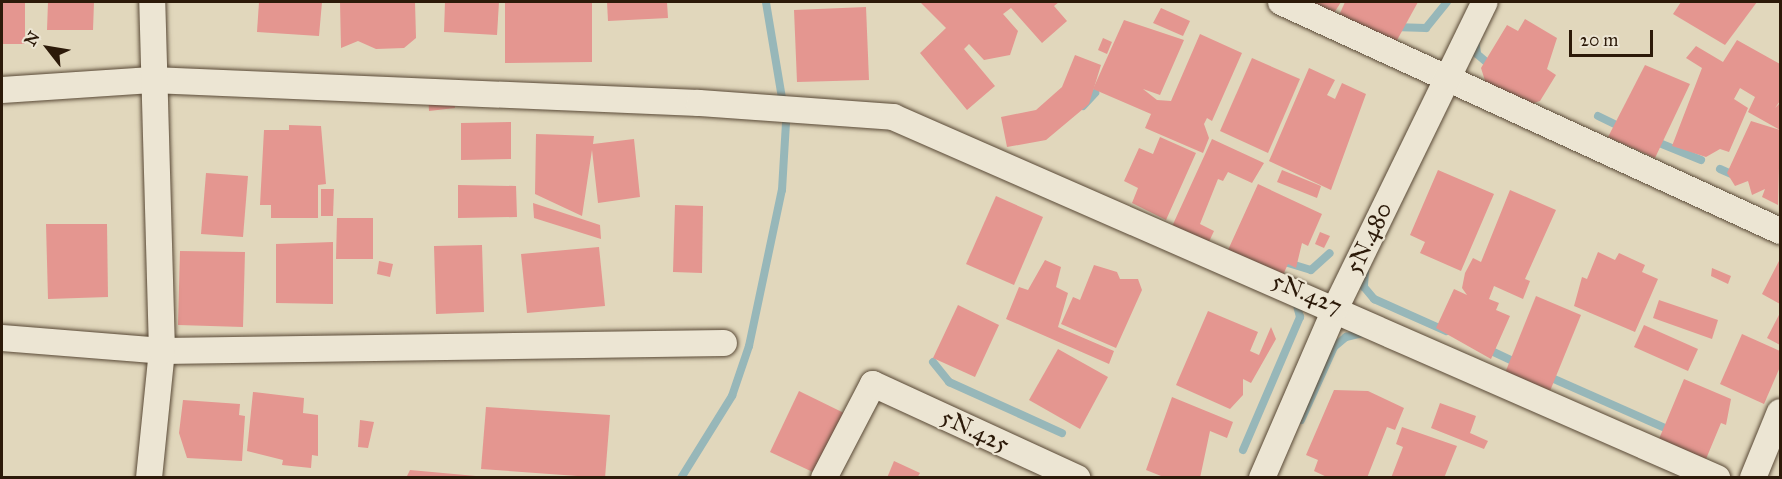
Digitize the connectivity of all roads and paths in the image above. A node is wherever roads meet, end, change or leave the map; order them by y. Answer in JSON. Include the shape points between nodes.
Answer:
{"nodes":[{"id":1,"x":152,"y":2,"type":"edge"},
{"id":2,"x":1281,"y":2,"type":"edge"},
{"id":3,"x":1485,"y":2,"type":"edge"},
{"id":4,"x":1448,"y":74,"type":"junction"},
{"id":5,"x":152,"y":80,"type":"junction"},
{"id":6,"x":2,"y":90,"type":"edge"},
{"id":7,"x":1780,"y":231,"type":"edge"},
{"id":8,"x":1336,"y":307,"type":"junction"},
{"id":9,"x":2,"y":338,"type":"edge"},
{"id":10,"x":724,"y":343,"type":"dead end"},
{"id":11,"x":162,"y":351,"type":"junction"},
{"id":12,"x":1780,"y":412,"type":"edge"},
{"id":13,"x":149,"y":477,"type":"edge"},
{"id":14,"x":824,"y":477,"type":"edge"},
{"id":15,"x":1077,"y":477,"type":"edge"},
{"id":16,"x":1262,"y":477,"type":"edge"},
{"id":17,"x":1717,"y":477,"type":"edge"},
{"id":18,"x":1753,"y":477,"type":"edge"}],
"edges":[{"from":1,"to":5,"type":"street"},
{"from":2,"to":4,"type":"street"},
{"from":3,"to":4,"type":"street","name":"5N.480"},
{"from":4,"to":7,"type":"street"},
{"from":4,"to":8,"type":"street","name":"5N.480"},
{"from":5,"to":6,"type":"street"},
{"from":5,"to":8,"type":"street","name":"5N.427","via":[[893,117]]},
{"from":5,"to":11,"type":"street"},
{"from":8,"to":16,"type":"street","name":"5N.480"},
{"from":8,"to":17,"type":"street","name":"5N.427"},
{"from":9,"to":11,"type":"street"},
{"from":10,"to":11,"type":"street"},
{"from":11,"to":13,"type":"street"},
{"from":12,"to":18,"type":"street"},
{"from":14,"to":15,"type":"street","name":"5N.425","via":[[873,384]]}]}
